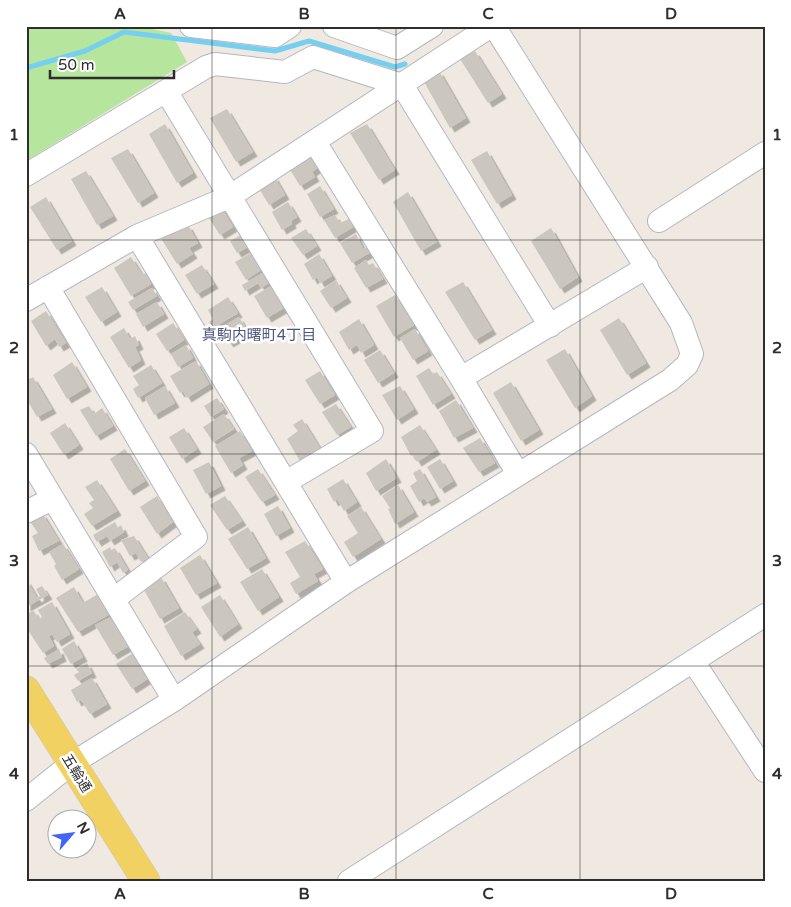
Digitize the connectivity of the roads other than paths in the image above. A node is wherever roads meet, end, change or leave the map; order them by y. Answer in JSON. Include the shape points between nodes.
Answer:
{"nodes":[{"id":1,"x":191,"y":26,"type":"edge"},
{"id":2,"x":334,"y":26,"type":"edge"},
{"id":3,"x":432,"y":26,"type":"edge"},
{"id":4,"x":492,"y":26,"type":"edge"},
{"id":5,"x":283,"y":31,"type":"edge"},
{"id":6,"x":295,"y":68,"type":"junction"},
{"id":7,"x":402,"y":85,"type":"junction"},
{"id":8,"x":166,"y":91,"type":"junction"},
{"id":9,"x":315,"y":142,"type":"junction"},
{"id":10,"x":765,"y":154,"type":"edge"},
{"id":11,"x":26,"y":175,"type":"edge"},
{"id":12,"x":229,"y":197,"type":"junction"},
{"id":13,"x":659,"y":220,"type":"dead end"},
{"id":14,"x":137,"y":236,"type":"junction"},
{"id":15,"x":647,"y":267,"type":"junction"},
{"id":16,"x":48,"y":287,"type":"junction"},
{"id":17,"x":26,"y":300,"type":"edge"},
{"id":18,"x":550,"y":326,"type":"junction"},
{"id":19,"x":461,"y":378,"type":"junction"},
{"id":20,"x":26,"y":454,"type":"edge"},
{"id":21,"x":518,"y":474,"type":"junction"},
{"id":22,"x":286,"y":482,"type":"junction"},
{"id":23,"x":52,"y":499,"type":"junction"},
{"id":24,"x":26,"y":512,"type":"edge"},
{"id":25,"x":346,"y":582,"type":"junction"},
{"id":26,"x":114,"y":599,"type":"junction"},
{"id":27,"x":765,"y":615,"type":"edge"},
{"id":28,"x":693,"y":661,"type":"junction"},
{"id":29,"x":26,"y":690,"type":"edge"},
{"id":30,"x":174,"y":700,"type":"junction"},
{"id":31,"x":71,"y":764,"type":"junction"},
{"id":32,"x":765,"y":772,"type":"edge"},
{"id":33,"x":26,"y":800,"type":"edge"},
{"id":34,"x":146,"y":881,"type":"edge"},
{"id":35,"x":349,"y":881,"type":"edge"}],
"edges":[{"from":1,"to":5,"type":"street"},
{"from":2,"to":3,"type":"street","via":[[397,48]]},
{"from":4,"to":7,"type":"street"},
{"from":4,"to":15,"type":"street"},
{"from":5,"to":6,"type":"street"},
{"from":6,"to":7,"type":"street","via":[[314,57]]},
{"from":6,"to":8,"type":"street","via":[[285,72],[215,64]]},
{"from":7,"to":9,"type":"street"},
{"from":7,"to":18,"type":"street"},
{"from":8,"to":11,"type":"street"},
{"from":8,"to":12,"type":"street"},
{"from":9,"to":12,"type":"street"},
{"from":9,"to":19,"type":"street"},
{"from":10,"to":13,"type":"street"},
{"from":12,"to":14,"type":"street"},
{"from":12,"to":22,"type":"street","via":[[372,432]]},
{"from":14,"to":16,"type":"street"},
{"from":14,"to":22,"type":"street"},
{"from":15,"to":18,"type":"street"},
{"from":15,"to":21,"type":"street","via":[[688,339],[692,354],[687,366],[670,380]]},
{"from":16,"to":17,"type":"street"},
{"from":16,"to":26,"type":"street","via":[[196,537]]},
{"from":18,"to":19,"type":"street"},
{"from":19,"to":21,"type":"street"},
{"from":20,"to":23,"type":"street"},
{"from":21,"to":25,"type":"street"},
{"from":22,"to":25,"type":"street"},
{"from":23,"to":24,"type":"street"},
{"from":23,"to":26,"type":"street"},
{"from":25,"to":30,"type":"street"},
{"from":26,"to":30,"type":"street"},
{"from":27,"to":28,"type":"street"},
{"from":28,"to":32,"type":"street"},
{"from":28,"to":35,"type":"street"},
{"from":29,"to":31,"type":"main road","name":"五輪通"},
{"from":30,"to":31,"type":"street"},
{"from":31,"to":33,"type":"street"},
{"from":31,"to":34,"type":"main road","name":"五輪通"}]}
